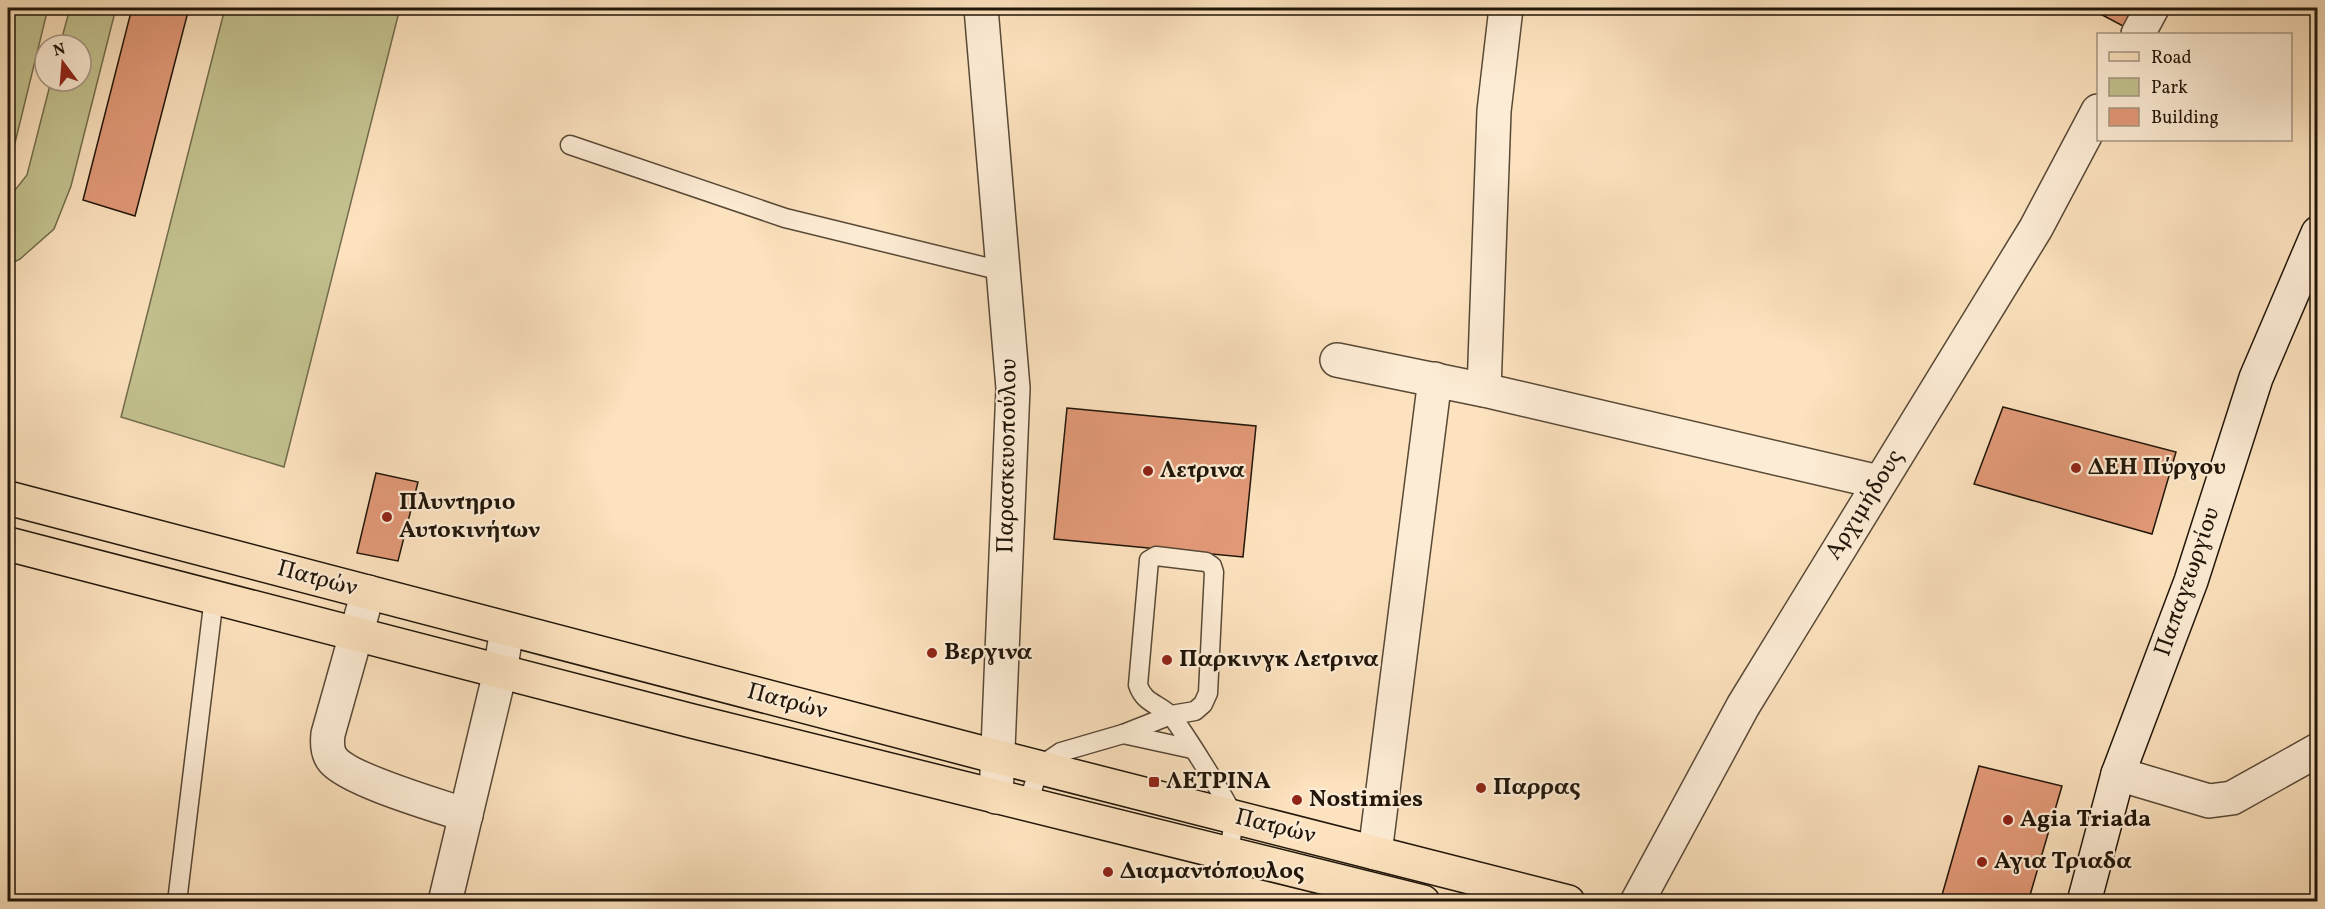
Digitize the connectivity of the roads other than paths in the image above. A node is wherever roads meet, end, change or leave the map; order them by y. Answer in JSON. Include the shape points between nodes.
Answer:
{"nodes":[{"id":1,"x":981,"y":8,"type":"edge"},
{"id":2,"x":1506,"y":8,"type":"edge"},
{"id":3,"x":2152,"y":8,"type":"edge"},
{"id":4,"x":2139,"y":33,"type":"edge"},
{"id":5,"x":2097,"y":113,"type":"edge"},
{"id":6,"x":570,"y":145,"type":"dead end"},
{"id":7,"x":2318,"y":233,"type":"edge"},
{"id":8,"x":1002,"y":271,"type":"junction"},
{"id":9,"x":2310,"y":273,"type":"edge"},
{"id":10,"x":1337,"y":360,"type":"dead end"},
{"id":11,"x":1435,"y":379,"type":"junction"},
{"id":12,"x":1484,"y":390,"type":"junction"},
{"id":13,"x":1879,"y":482,"type":"junction"},
{"id":14,"x":8,"y":498,"type":"edge"},
{"id":15,"x":8,"y":544,"type":"edge"},
{"id":16,"x":368,"y":592,"type":"junction"},
{"id":17,"x":214,"y":597,"type":"junction"},
{"id":18,"x":507,"y":629,"type":"junction"},
{"id":19,"x":355,"y":634,"type":"junction"},
{"id":20,"x":500,"y":672,"type":"junction"},
{"id":21,"x":1171,"y":715,"type":"junction"},
{"id":22,"x":1123,"y":734,"type":"junction"},
{"id":23,"x":1192,"y":749,"type":"junction"},
{"id":24,"x":2318,"y":750,"type":"edge"},
{"id":25,"x":998,"y":757,"type":"junction"},
{"id":26,"x":1039,"y":767,"type":"junction"},
{"id":27,"x":2118,"y":774,"type":"junction"},
{"id":28,"x":996,"y":797,"type":"junction"},
{"id":29,"x":1028,"y":805,"type":"junction"},
{"id":30,"x":466,"y":815,"type":"junction"},
{"id":31,"x":1233,"y":816,"type":"junction"},
{"id":32,"x":1230,"y":853,"type":"junction"},
{"id":33,"x":1375,"y":853,"type":"junction"},
{"id":34,"x":177,"y":902,"type":"edge"},
{"id":35,"x":445,"y":902,"type":"edge"},
{"id":36,"x":1423,"y":902,"type":"edge"},
{"id":37,"x":1568,"y":902,"type":"edge"},
{"id":38,"x":1637,"y":902,"type":"edge"},
{"id":39,"x":2084,"y":902,"type":"edge"}],
"edges":[{"from":1,"to":8,"type":"street","name":"Παρασκευοπούλου"},
{"from":2,"to":12,"type":"street","via":[[1494,111]]},
{"from":3,"to":4,"type":"street"},
{"from":5,"to":13,"type":"street","name":"Αρχιμήδους","via":[[2036,228]]},
{"from":6,"to":8,"type":"lane","via":[[785,218]]},
{"from":7,"to":9,"type":"street","name":"Παπαγεωργίου"},
{"from":8,"to":25,"type":"street","name":"Παρασκευοπούλου","via":[[1013,388]]},
{"from":9,"to":27,"type":"street","name":"Παπαγεωργίου","via":[[2256,378],[2191,581]]},
{"from":10,"to":11,"type":"street"},
{"from":11,"to":12,"type":"street"},
{"from":11,"to":33,"type":"street"},
{"from":12,"to":13,"type":"street"},
{"from":13,"to":38,"type":"street","name":"Αρχιμήδους","via":[[1743,706]]},
{"from":14,"to":16,"type":"main road","name":"Πατρών"},
{"from":15,"to":17,"type":"main road","name":"Πατρών"},
{"from":16,"to":18,"type":"main road","name":"Πατρών"},
{"from":16,"to":19,"type":"street"},
{"from":17,"to":19,"type":"main road","name":"Πατρών"},
{"from":17,"to":34,"type":"lane"},
{"from":18,"to":20,"type":"street"},
{"from":18,"to":25,"type":"main road","name":"Πατρών"},
{"from":19,"to":20,"type":"main road","name":"Πατρών"},
{"from":19,"to":30,"type":"street","via":[[328,734],[332,759],[387,789]]},
{"from":20,"to":28,"type":"main road","name":"Πατρών"},
{"from":20,"to":30,"type":"street"},
{"from":21,"to":21,"type":"lane","via":[[1150,703],[1138,685],[1146,569],[1149,560],[1156,556],[1206,562],[1214,573],[1208,693],[1195,711]]},
{"from":21,"to":22,"type":"lane"},
{"from":21,"to":23,"type":"lane"},
{"from":22,"to":23,"type":"lane"},
{"from":22,"to":26,"type":"lane","via":[[1071,748]]},
{"from":23,"to":31,"type":"lane","via":[[1225,796]]},
{"from":24,"to":27,"type":"street","via":[[2232,798],[2209,801]]},
{"from":25,"to":26,"type":"main road","name":"Πατρών"},
{"from":25,"to":28,"type":"street","name":"Παρασκευοπούλου"},
{"from":26,"to":29,"type":"lane"},
{"from":26,"to":31,"type":"main road","name":"Πατρών"},
{"from":27,"to":39,"type":"street","name":"Παπαγεωργίου"},
{"from":28,"to":29,"type":"main road","name":"Πατρών"},
{"from":29,"to":32,"type":"main road","name":"Πατρών"},
{"from":30,"to":35,"type":"street"},
{"from":31,"to":32,"type":"lane"},
{"from":31,"to":33,"type":"main road","name":"Πατρών"},
{"from":32,"to":36,"type":"main road","name":"Πατρών"},
{"from":33,"to":37,"type":"main road","name":"Πατρών"}]}
